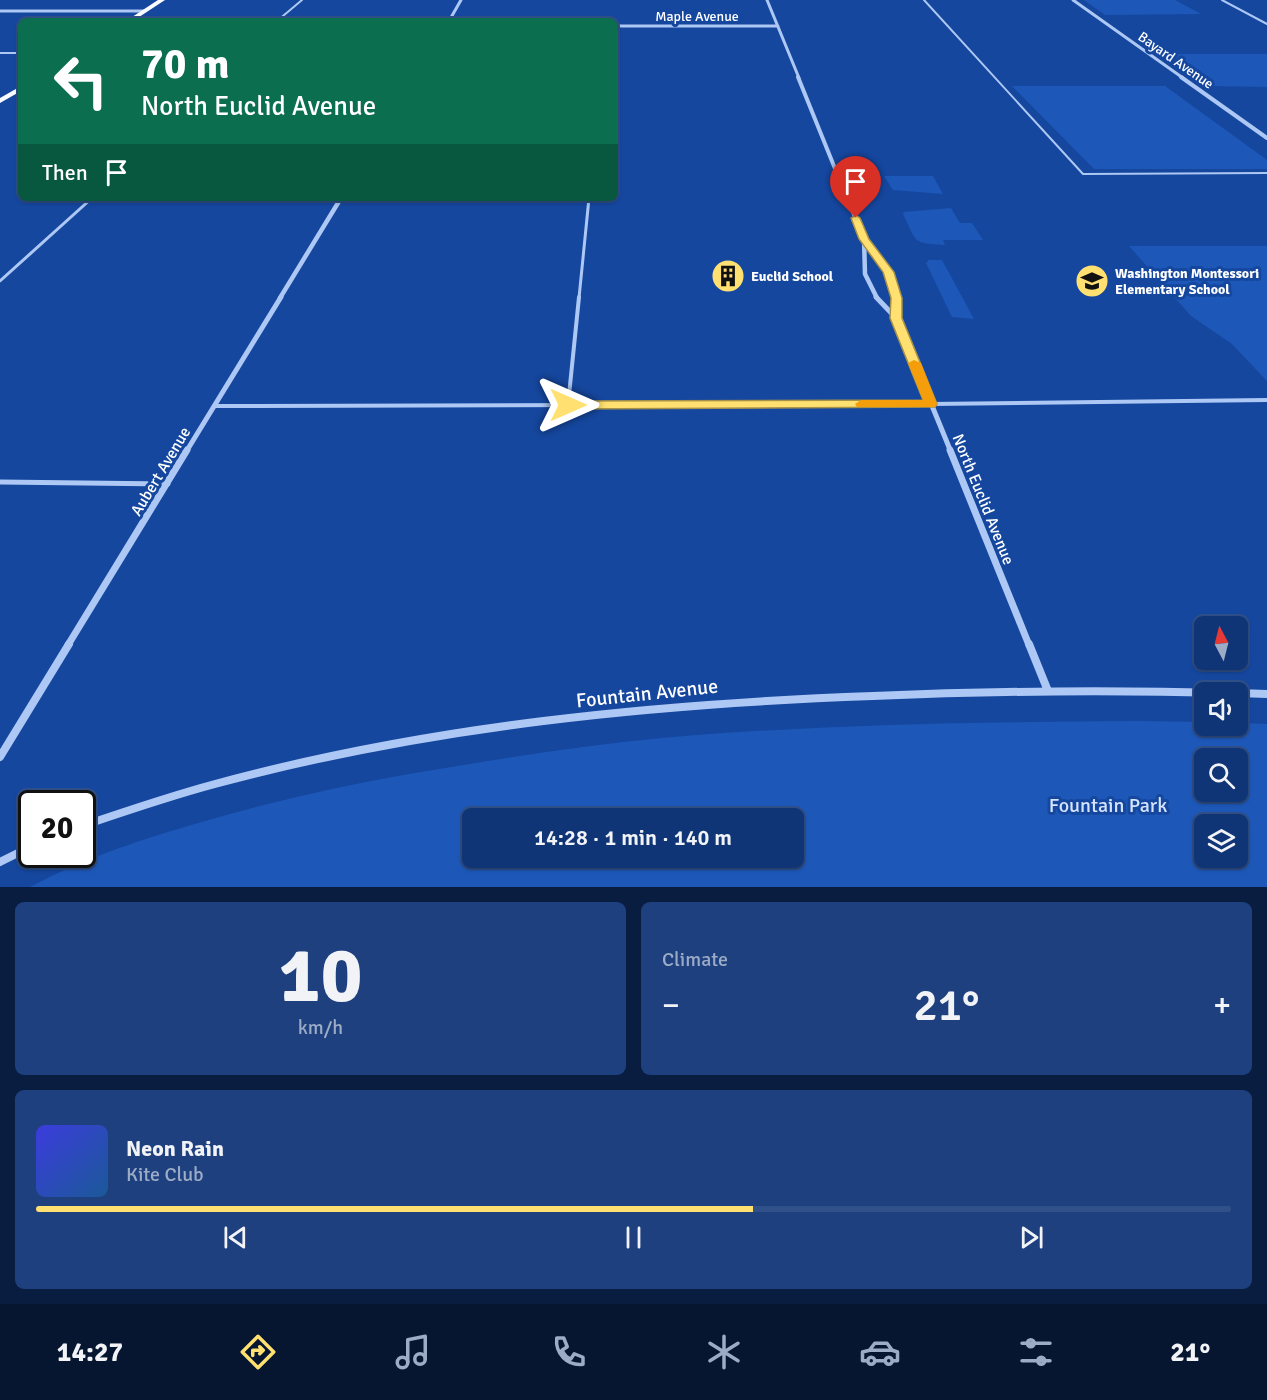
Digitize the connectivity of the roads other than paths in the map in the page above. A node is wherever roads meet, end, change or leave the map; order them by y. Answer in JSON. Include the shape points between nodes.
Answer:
{"nodes":[{"id":1,"x":162,"y":0,"type":"edge"},
{"id":2,"x":302,"y":0,"type":"edge"},
{"id":3,"x":461,"y":0,"type":"edge"},
{"id":4,"x":767,"y":0,"type":"edge"},
{"id":5,"x":924,"y":0,"type":"edge"},
{"id":6,"x":1072,"y":0,"type":"edge"},
{"id":7,"x":1222,"y":0,"type":"edge"},
{"id":8,"x":0,"y":11,"type":"edge"},
{"id":9,"x":144,"y":11,"type":"junction"},
{"id":10,"x":134,"y":18,"type":"edge"},
{"id":11,"x":281,"y":18,"type":"edge"},
{"id":12,"x":450,"y":18,"type":"edge"},
{"id":13,"x":1267,"y":24,"type":"edge"},
{"id":14,"x":618,"y":26,"type":"edge"},
{"id":15,"x":778,"y":27,"type":"junction"},
{"id":16,"x":0,"y":53,"type":"edge"},
{"id":17,"x":18,"y":53,"type":"edge"},
{"id":18,"x":18,"y":90,"type":"edge"},
{"id":19,"x":0,"y":101,"type":"edge"},
{"id":20,"x":1267,"y":138,"type":"edge"},
{"id":21,"x":1267,"y":174,"type":"edge"},
{"id":22,"x":89,"y":201,"type":"edge"},
{"id":23,"x":339,"y":201,"type":"edge"},
{"id":24,"x":589,"y":201,"type":"edge"},
{"id":25,"x":864,"y":239,"type":"junction"},
{"id":26,"x":0,"y":281,"type":"edge"},
{"id":27,"x":896,"y":318,"type":"junction"},
{"id":28,"x":1267,"y":400,"type":"edge"},
{"id":29,"x":931,"y":404,"type":"junction"},
{"id":30,"x":568,"y":405,"type":"junction"},
{"id":31,"x":216,"y":406,"type":"junction"},
{"id":32,"x":0,"y":482,"type":"edge"},
{"id":33,"x":168,"y":483,"type":"junction"},
{"id":34,"x":1048,"y":691,"type":"junction"},
{"id":35,"x":1194,"y":693,"type":"edge"},
{"id":36,"x":1248,"y":693,"type":"edge"},
{"id":37,"x":1267,"y":694,"type":"edge"},
{"id":38,"x":0,"y":757,"type":"edge"},
{"id":39,"x":96,"y":821,"type":"edge"},
{"id":40,"x":18,"y":853,"type":"edge"},
{"id":41,"x":0,"y":862,"type":"edge"}],
"edges":[{"from":1,"to":9,"type":"main road"},
{"from":2,"to":11,"type":"lane"},
{"from":3,"to":12,"type":"street"},
{"from":4,"to":15,"type":"street","name":"North Euclid Avenue"},
{"from":5,"to":21,"type":"lane","via":[[1083,174]]},
{"from":6,"to":20,"type":"street","name":"Bayard Avenue"},
{"from":7,"to":13,"type":"lane"},
{"from":8,"to":9,"type":"street"},
{"from":9,"to":10,"type":"main road"},
{"from":14,"to":15,"type":"street","name":"Maple Avenue"},
{"from":15,"to":25,"type":"street","name":"North Euclid Avenue"},
{"from":16,"to":17,"type":"lane"},
{"from":18,"to":19,"type":"main road"},
{"from":22,"to":26,"type":"lane"},
{"from":23,"to":31,"type":"street","name":"Aubert Avenue"},
{"from":24,"to":30,"type":"lane"},
{"from":25,"to":27,"type":"street","name":"North Euclid Avenue","via":[[889,272],[896,298]]},
{"from":25,"to":27,"type":"street","name":"North Euclid Avenue","via":[[861,260],[868,286]]},
{"from":27,"to":29,"type":"street","name":"North Euclid Avenue"},
{"from":28,"to":29,"type":"lane"},
{"from":29,"to":30,"type":"lane"},
{"from":29,"to":34,"type":"street","name":"North Euclid Avenue"},
{"from":30,"to":31,"type":"lane"},
{"from":31,"to":33,"type":"street","name":"Aubert Avenue"},
{"from":32,"to":33,"type":"lane"},
{"from":33,"to":38,"type":"street","name":"Aubert Avenue"},
{"from":34,"to":35,"type":"street","name":"Fountain Avenue"},
{"from":34,"to":39,"type":"street","name":"Fountain Avenue","via":[[787,699],[658,708],[523,724],[237,778]]},
{"from":36,"to":37,"type":"street"},
{"from":40,"to":41,"type":"street"}]}
